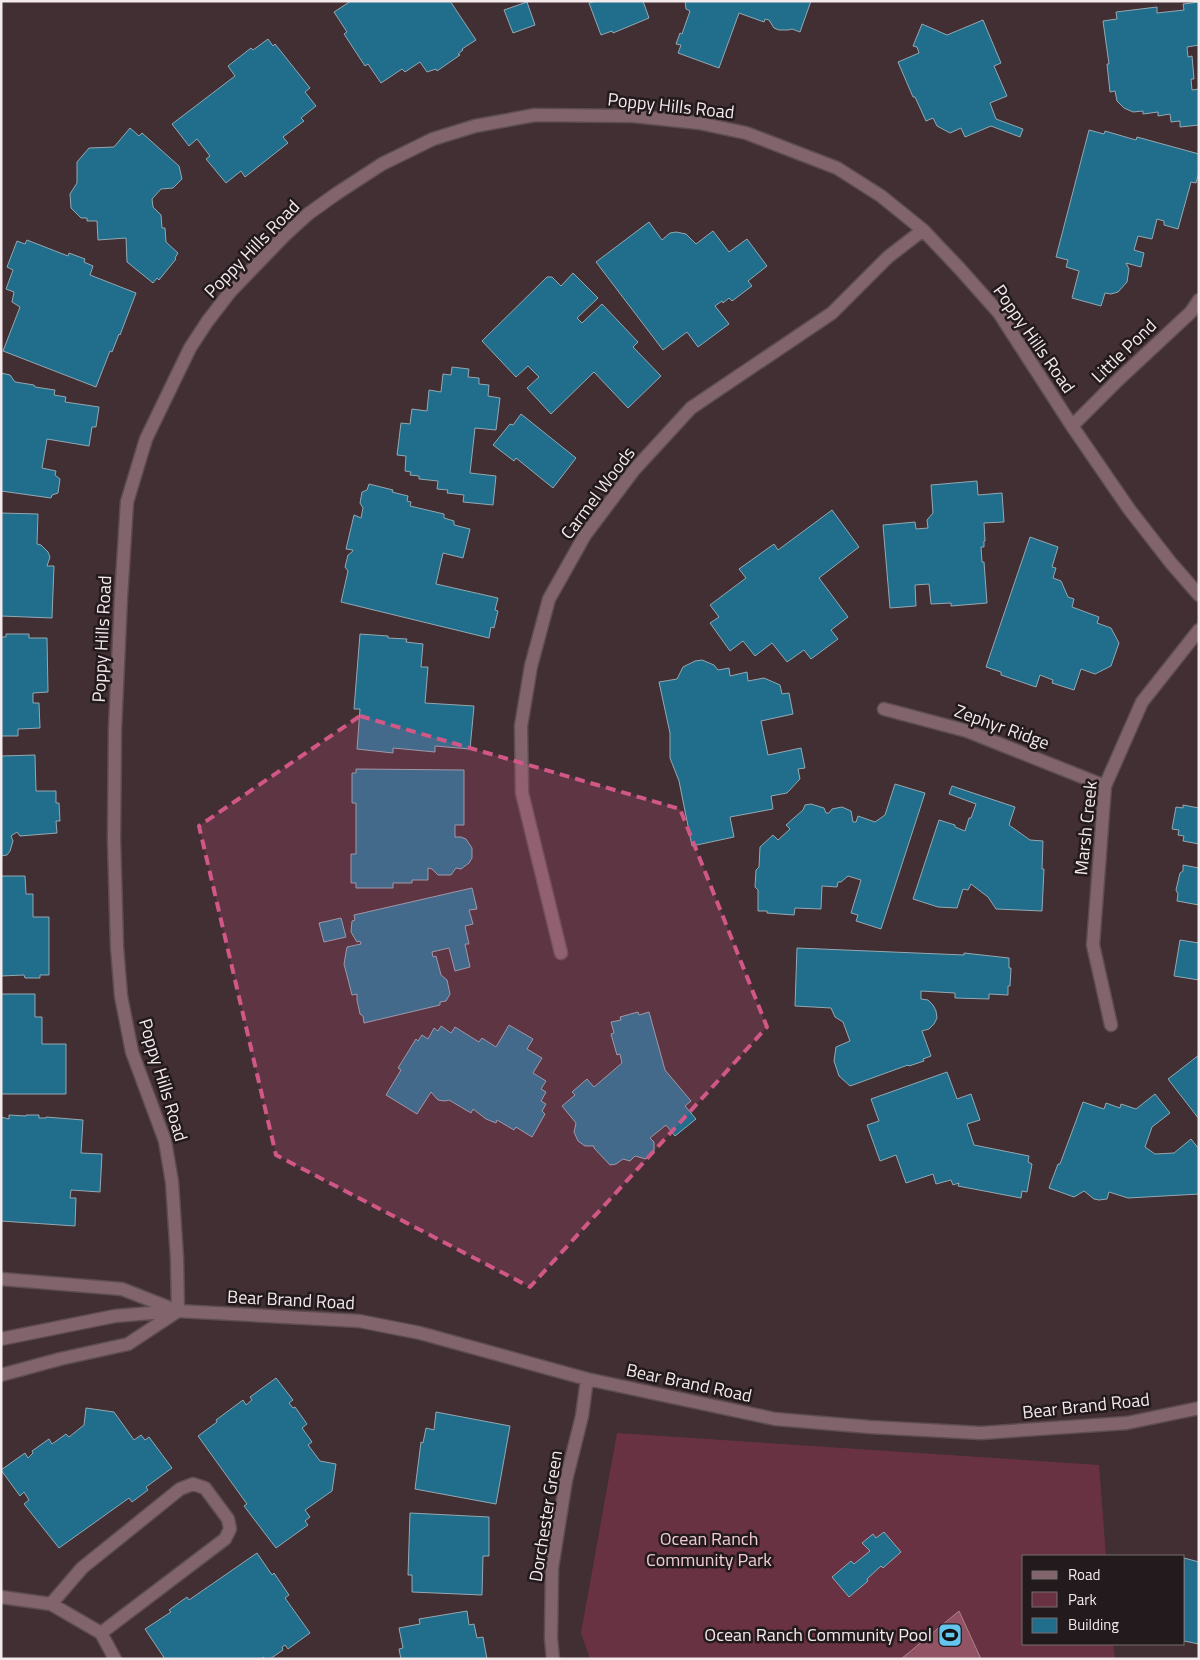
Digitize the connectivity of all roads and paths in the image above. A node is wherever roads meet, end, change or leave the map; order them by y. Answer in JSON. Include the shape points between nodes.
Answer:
{"nodes":[{"id":1,"x":922,"y":230,"type":"junction"},
{"id":2,"x":1199,"y":300,"type":"edge"},
{"id":3,"x":1072,"y":426,"type":"junction"},
{"id":4,"x":1199,"y":594,"type":"edge"},
{"id":5,"x":1199,"y":630,"type":"edge"},
{"id":6,"x":884,"y":709,"type":"dead end"},
{"id":7,"x":1105,"y":786,"type":"junction"},
{"id":8,"x":561,"y":953,"type":"dead end"},
{"id":9,"x":1111,"y":1026,"type":"dead end"},
{"id":10,"x":1,"y":1279,"type":"edge"},
{"id":11,"x":178,"y":1311,"type":"junction"},
{"id":12,"x":1,"y":1339,"type":"edge"},
{"id":13,"x":1,"y":1375,"type":"edge"},
{"id":14,"x":587,"y":1379,"type":"junction"},
{"id":15,"x":1199,"y":1408,"type":"edge"},
{"id":16,"x":1,"y":1597,"type":"edge"},
{"id":17,"x":51,"y":1604,"type":"junction"},
{"id":18,"x":101,"y":1633,"type":"junction"},
{"id":19,"x":115,"y":1659,"type":"edge"},
{"id":20,"x":553,"y":1659,"type":"edge"}],
"edges":[{"from":1,"to":3,"type":"street","name":"Poppy Hills Road","via":[[998,313]]},
{"from":1,"to":8,"type":"street","name":"Carmel Woods","via":[[888,257],[832,313],[691,408],[634,470],[584,535],[549,599],[530,666],[521,726],[522,793]]},
{"from":1,"to":11,"type":"street","name":"Poppy Hills Road","via":[[881,196],[837,168],[746,133],[699,123],[633,116],[535,115],[475,126],[433,139],[382,164],[308,214],[230,292],[207,322],[190,348],[146,439],[127,502],[115,729],[116,947],[121,996],[132,1052],[165,1141],[172,1182]]},
{"from":2,"to":3,"type":"street","name":"Little Pond","via":[[1191,312]]},
{"from":3,"to":4,"type":"street","name":"Poppy Hills Road","via":[[1130,509]]},
{"from":5,"to":7,"type":"street","name":"Marsh Creek","via":[[1142,702]]},
{"from":6,"to":7,"type":"street","name":"Zephyr Ridge","via":[[967,731]]},
{"from":7,"to":9,"type":"street","name":"Marsh Creek","via":[[1093,945]]},
{"from":10,"to":11,"type":"street","name":"Bear Brand Road","via":[[122,1289]]},
{"from":11,"to":12,"type":"street","via":[[115,1316]]},
{"from":11,"to":13,"type":"street","via":[[128,1344]]},
{"from":11,"to":14,"type":"street","name":"Bear Brand Road","via":[[359,1321],[420,1333]]},
{"from":14,"to":15,"type":"street","name":"Bear Brand Road","via":[[776,1419],[981,1433],[1127,1423]]},
{"from":14,"to":20,"type":"street","name":"Dorchester Green","via":[[552,1568]]},
{"from":16,"to":17,"type":"street"},
{"from":17,"to":18,"type":"street"},
{"from":17,"to":18,"type":"street","via":[[82,1568],[180,1489],[192,1484],[205,1488],[228,1519],[230,1529],[225,1539]]},
{"from":18,"to":19,"type":"street"}]}
